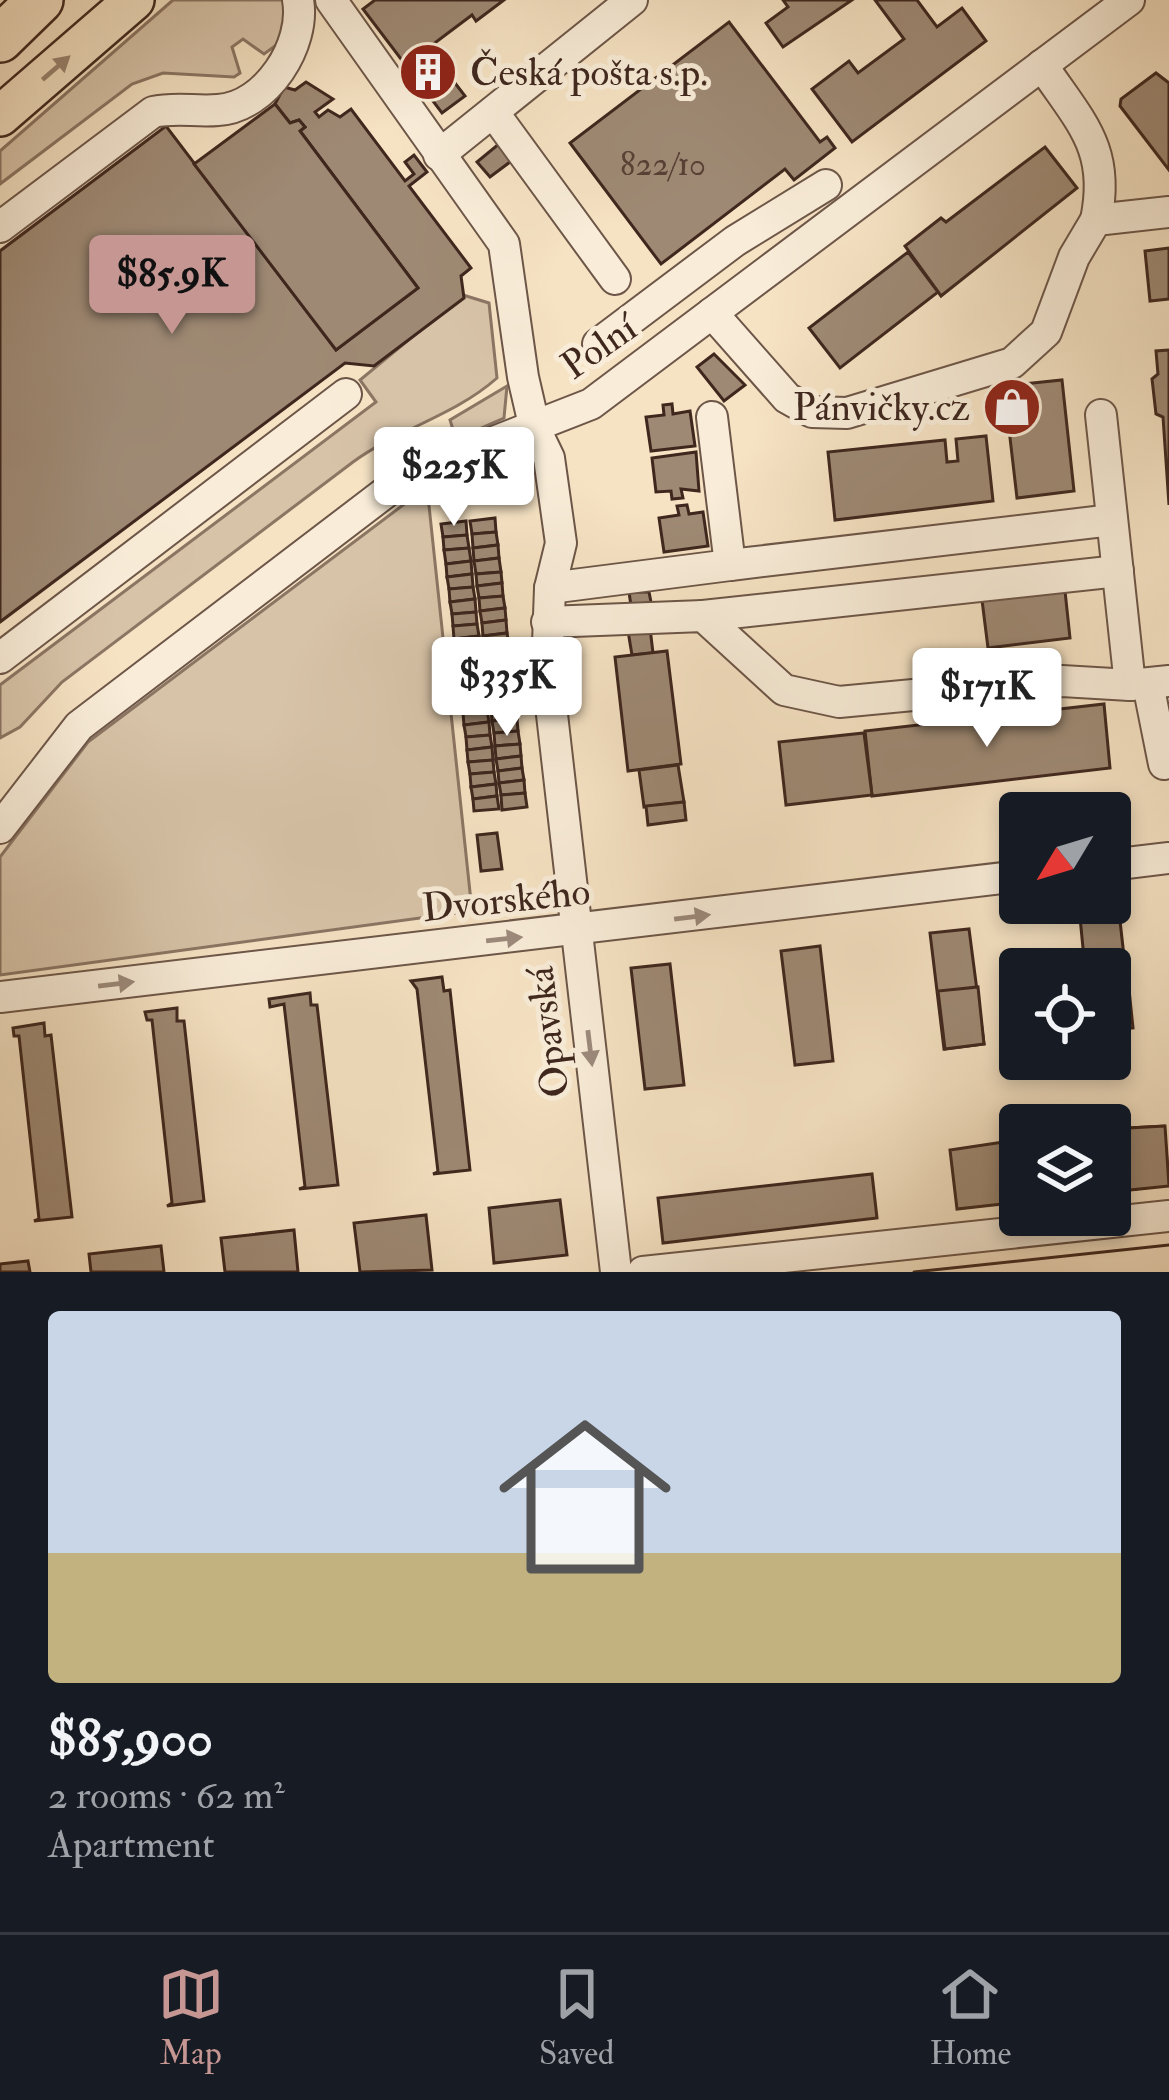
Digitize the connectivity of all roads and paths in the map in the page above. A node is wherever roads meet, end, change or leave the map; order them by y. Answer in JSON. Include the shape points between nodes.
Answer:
{"nodes":[{"id":1,"x":40,"y":0,"type":"edge"},
{"id":2,"x":69,"y":0,"type":"edge"},
{"id":3,"x":298,"y":0,"type":"edge"},
{"id":4,"x":331,"y":0,"type":"edge"},
{"id":5,"x":632,"y":0,"type":"edge"},
{"id":6,"x":1129,"y":0,"type":"edge"},
{"id":7,"x":118,"y":7,"type":"edge"},
{"id":8,"x":0,"y":40,"type":"edge"},
{"id":9,"x":0,"y":54,"type":"edge"},
{"id":10,"x":1042,"y":65,"type":"junction"},
{"id":11,"x":493,"y":112,"type":"junction"},
{"id":12,"x":0,"y":116,"type":"edge"},
{"id":13,"x":439,"y":155,"type":"junction"},
{"id":14,"x":826,"y":185,"type":"dead end"},
{"id":15,"x":1169,"y":212,"type":"edge"},
{"id":16,"x":1096,"y":220,"type":"junction"},
{"id":17,"x":0,"y":227,"type":"edge"},
{"id":18,"x":735,"y":241,"type":"junction"},
{"id":19,"x":763,"y":275,"type":"junction"},
{"id":20,"x":615,"y":279,"type":"dead end"},
{"id":21,"x":712,"y":313,"type":"junction"},
{"id":22,"x":598,"y":344,"type":"dead end"},
{"id":23,"x":346,"y":394,"type":"dead end"},
{"id":24,"x":1101,"y":415,"type":"dead end"},
{"id":25,"x":712,"y":417,"type":"dead end"},
{"id":26,"x":535,"y":429,"type":"junction"},
{"id":27,"x":1112,"y":520,"type":"junction"},
{"id":28,"x":730,"y":565,"type":"junction"},
{"id":29,"x":1118,"y":571,"type":"junction"},
{"id":30,"x":550,"y":588,"type":"junction"},
{"id":31,"x":703,"y":616,"type":"junction"},
{"id":32,"x":548,"y":622,"type":"junction"},
{"id":33,"x":0,"y":658,"type":"edge"},
{"id":34,"x":1149,"y":684,"type":"edge"},
{"id":35,"x":1169,"y":764,"type":"edge"},
{"id":36,"x":0,"y":828,"type":"edge"},
{"id":37,"x":1169,"y":858,"type":"edge"},
{"id":38,"x":1131,"y":863,"type":"edge"},
{"id":39,"x":999,"y":879,"type":"edge"},
{"id":40,"x":576,"y":932,"type":"junction"},
{"id":41,"x":0,"y":997,"type":"edge"},
{"id":42,"x":1169,"y":1216,"type":"edge"},
{"id":43,"x":616,"y":1272,"type":"edge"},
{"id":44,"x":643,"y":1272,"type":"edge"}],
"edges":[{"from":1,"to":8,"type":"highway"},
{"from":2,"to":9,"type":"main road"},
{"from":3,"to":17,"type":"street","via":[[297,43],[245,100],[222,110],[153,112]]},
{"from":4,"to":13,"type":"street","name":"Opavská"},
{"from":5,"to":11,"type":"street"},
{"from":6,"to":10,"type":"street","name":"Polní"},
{"from":12,"to":7,"type":"main road","one_way":true},
{"from":10,"to":16,"type":"street","via":[[1091,140],[1104,182]]},
{"from":10,"to":19,"type":"street","name":"Polní"},
{"from":11,"to":13,"type":"street"},
{"from":11,"to":20,"type":"street"},
{"from":13,"to":26,"type":"street","name":"Opavská","via":[[504,244]]},
{"from":14,"to":18,"type":"street"},
{"from":15,"to":16,"type":"street"},
{"from":16,"to":21,"type":"street","via":[[1046,332],[1012,363],[847,413],[812,412],[787,398]]},
{"from":18,"to":19,"type":"street"},
{"from":18,"to":22,"type":"street"},
{"from":19,"to":21,"type":"street","name":"Polní"},
{"from":21,"to":26,"type":"street","name":"Polní","via":[[591,404]]},
{"from":23,"to":33,"type":"street"},
{"from":24,"to":27,"type":"street"},
{"from":25,"to":28,"type":"street"},
{"from":26,"to":30,"type":"street","name":"Opavská","via":[[549,458],[561,543]]},
{"from":26,"to":36,"type":"street","name":"Polní","via":[[407,476],[79,726]]},
{"from":27,"to":28,"type":"street"},
{"from":27,"to":29,"type":"street"},
{"from":28,"to":30,"type":"street"},
{"from":29,"to":31,"type":"street"},
{"from":29,"to":34,"type":"street"},
{"from":30,"to":32,"type":"street","name":"Opavská"},
{"from":31,"to":32,"type":"street"},
{"from":31,"to":34,"type":"street","via":[[784,690],[839,702],[1062,681]]},
{"from":32,"to":40,"type":"street","name":"Opavská"},
{"from":34,"to":35,"type":"street"},
{"from":37,"to":38,"type":"street"},
{"from":40,"to":39,"type":"street","name":"Dvorského","one_way":true},
{"from":41,"to":40,"type":"street","name":"Dvorského","one_way":true},
{"from":40,"to":43,"type":"street","name":"Opavská","one_way":true},
{"from":42,"to":44,"type":"street","via":[[1119,1208]]}]}
